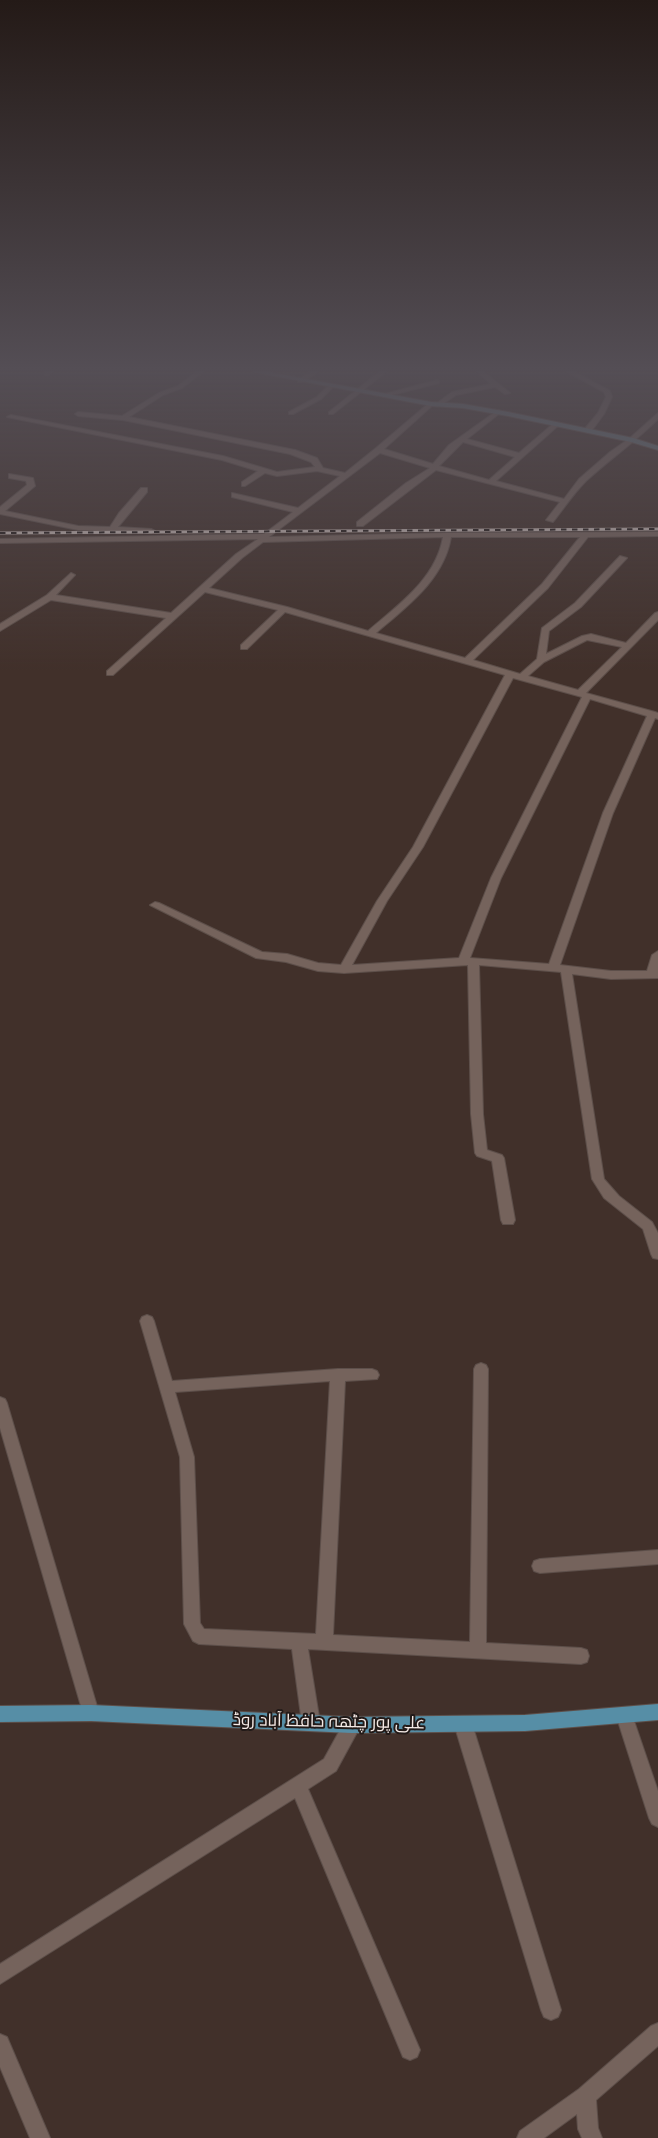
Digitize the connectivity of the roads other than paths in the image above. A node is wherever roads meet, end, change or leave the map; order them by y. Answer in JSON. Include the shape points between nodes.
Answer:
{"nodes":[{"id":1,"x":261,"y":472,"type":"edge"},
{"id":2,"x":268,"y":472,"type":"edge"},
{"id":3,"x":294,"y":472,"type":"edge"},
{"id":4,"x":330,"y":472,"type":"edge"},
{"id":5,"x":349,"y":472,"type":"edge"},
{"id":6,"x":430,"y":472,"type":"edge"},
{"id":7,"x":453,"y":472,"type":"edge"},
{"id":8,"x":502,"y":472,"type":"edge"},
{"id":9,"x":592,"y":472,"type":"edge"},
{"id":10,"x":345,"y":475,"type":"junction"},
{"id":11,"x":12,"y":476,"type":"dead end"},
{"id":12,"x":491,"y":482,"type":"junction"},
{"id":13,"x":245,"y":484,"type":"dead end"},
{"id":14,"x":144,"y":490,"type":"dead end"},
{"id":15,"x":235,"y":495,"type":"dead end"},
{"id":16,"x":564,"y":501,"type":"junction"},
{"id":17,"x":0,"y":511,"type":"edge"},
{"id":18,"x":299,"y":511,"type":"junction"},
{"id":19,"x":550,"y":520,"type":"dead end"},
{"id":20,"x":360,"y":524,"type":"dead end"},
{"id":21,"x":113,"y":529,"type":"junction"},
{"id":22,"x":586,"y":534,"type":"junction"},
{"id":23,"x":658,"y":534,"type":"edge"},
{"id":24,"x":448,"y":535,"type":"junction"},
{"id":25,"x":160,"y":538,"type":"junction"},
{"id":26,"x":263,"y":538,"type":"junction"},
{"id":27,"x":0,"y":541,"type":"edge"},
{"id":28,"x":623,"y":558,"type":"dead end"},
{"id":29,"x":71,"y":575,"type":"dead end"},
{"id":30,"x":204,"y":589,"type":"junction"},
{"id":31,"x":50,"y":597,"type":"junction"},
{"id":32,"x":284,"y":609,"type":"junction"},
{"id":33,"x":658,"y":615,"type":"edge"},
{"id":34,"x":171,"y":616,"type":"junction"},
{"id":35,"x":0,"y":628,"type":"edge"},
{"id":36,"x":369,"y":634,"type":"junction"},
{"id":37,"x":629,"y":646,"type":"junction"},
{"id":38,"x":244,"y":647,"type":"dead end"},
{"id":39,"x":541,"y":660,"type":"junction"},
{"id":40,"x":466,"y":662,"type":"junction"},
{"id":41,"x":110,"y":673,"type":"dead end"},
{"id":42,"x":510,"y":675,"type":"junction"},
{"id":43,"x":521,"y":678,"type":"junction"},
{"id":44,"x":584,"y":695,"type":"junction"},
{"id":45,"x":655,"y":715,"type":"edge"},
{"id":46,"x":155,"y":905,"type":"dead end"},
{"id":47,"x":658,"y":955,"type":"edge"},
{"id":48,"x":468,"y":961,"type":"junction"},
{"id":49,"x":553,"y":968,"type":"junction"},
{"id":50,"x":344,"y":969,"type":"junction"},
{"id":51,"x":566,"y":969,"type":"junction"},
{"id":52,"x":654,"y":974,"type":"edge"},
{"id":53,"x":508,"y":1220,"type":"dead end"},
{"id":54,"x":658,"y":1254,"type":"edge"},
{"id":55,"x":147,"y":1321,"type":"dead end"},
{"id":56,"x":481,"y":1369,"type":"dead end"},
{"id":57,"x":338,"y":1375,"type":"junction"},
{"id":58,"x":372,"y":1375,"type":"dead end"},
{"id":59,"x":167,"y":1387,"type":"junction"},
{"id":60,"x":0,"y":1403,"type":"edge"},
{"id":61,"x":658,"y":1557,"type":"edge"},
{"id":62,"x":540,"y":1566,"type":"dead end"},
{"id":63,"x":299,"y":1642,"type":"junction"},
{"id":64,"x":324,"y":1642,"type":"junction"},
{"id":65,"x":478,"y":1651,"type":"junction"},
{"id":66,"x":581,"y":1656,"type":"dead end"},
{"id":67,"x":658,"y":1712,"type":"edge"},
{"id":68,"x":91,"y":1713,"type":"junction"},
{"id":69,"x":0,"y":1714,"type":"edge"},
{"id":70,"x":624,"y":1715,"type":"junction"},
{"id":71,"x":311,"y":1723,"type":"junction"},
{"id":72,"x":463,"y":1724,"type":"junction"},
{"id":73,"x":352,"y":1725,"type":"junction"},
{"id":74,"x":298,"y":1784,"type":"junction"},
{"id":75,"x":658,"y":1818,"type":"edge"},
{"id":76,"x":0,"y":1975,"type":"edge"},
{"id":77,"x":551,"y":2010,"type":"dead end"},
{"id":78,"x":658,"y":2033,"type":"edge"},
{"id":79,"x":0,"y":2044,"type":"edge"},
{"id":80,"x":410,"y":2050,"type":"dead end"},
{"id":81,"x":586,"y":2096,"type":"junction"},
{"id":82,"x":40,"y":2138,"type":"edge"},
{"id":83,"x":527,"y":2138,"type":"edge"},
{"id":84,"x":592,"y":2138,"type":"edge"}],
"edges":[{"from":1,"to":13,"type":"street"},
{"from":2,"to":3,"type":"street","via":[[284,474]]},
{"from":4,"to":10,"type":"street"},
{"from":5,"to":10,"type":"street"},
{"from":6,"to":20,"type":"street","via":[[409,485]]},
{"from":7,"to":12,"type":"street"},
{"from":8,"to":12,"type":"street"},
{"from":9,"to":16,"type":"street"},
{"from":10,"to":18,"type":"street"},
{"from":11,"to":17,"type":"street","via":[[30,480],[31,486]]},
{"from":12,"to":16,"type":"street"},
{"from":14,"to":21,"type":"street"},
{"from":15,"to":18,"type":"street"},
{"from":16,"to":19,"type":"street"},
{"from":17,"to":21,"type":"street","via":[[78,528]]},
{"from":18,"to":26,"type":"street"},
{"from":21,"to":25,"type":"street","via":[[149,530]]},
{"from":22,"to":23,"type":"street"},
{"from":22,"to":24,"type":"street"},
{"from":22,"to":40,"type":"street","via":[[524,609]]},
{"from":24,"to":26,"type":"street"},
{"from":24,"to":36,"type":"street","via":[[442,556],[426,580],[409,599]]},
{"from":25,"to":26,"type":"street"},
{"from":25,"to":27,"type":"street"},
{"from":26,"to":30,"type":"street","via":[[239,556]]},
{"from":28,"to":39,"type":"street","via":[[578,605],[545,630]]},
{"from":29,"to":31,"type":"street"},
{"from":30,"to":32,"type":"street"},
{"from":30,"to":34,"type":"street"},
{"from":31,"to":34,"type":"street"},
{"from":31,"to":35,"type":"street"},
{"from":32,"to":36,"type":"street"},
{"from":32,"to":38,"type":"street"},
{"from":33,"to":37,"type":"street"},
{"from":34,"to":41,"type":"street"},
{"from":36,"to":40,"type":"street"},
{"from":37,"to":39,"type":"street","via":[[591,637]]},
{"from":37,"to":44,"type":"street"},
{"from":39,"to":43,"type":"street"},
{"from":40,"to":42,"type":"street"},
{"from":42,"to":43,"type":"street"},
{"from":42,"to":50,"type":"street","via":[[418,846],[382,901]]},
{"from":43,"to":44,"type":"street"},
{"from":44,"to":45,"type":"street"},
{"from":44,"to":48,"type":"street","via":[[496,878]]},
{"from":45,"to":49,"type":"street","via":[[608,813]]},
{"from":46,"to":50,"type":"street","via":[[260,954],[288,958],[318,967]]},
{"from":47,"to":52,"type":"street"},
{"from":48,"to":49,"type":"street"},
{"from":48,"to":50,"type":"street"},
{"from":48,"to":53,"type":"street","via":[[476,1114],[481,1153],[498,1158]]},
{"from":49,"to":51,"type":"street"},
{"from":51,"to":52,"type":"street","via":[[611,975]]},
{"from":51,"to":54,"type":"street","via":[[598,1178],[605,1192],[615,1203],[647,1224]]},
{"from":55,"to":59,"type":"street"},
{"from":56,"to":65,"type":"street"},
{"from":57,"to":58,"type":"street"},
{"from":57,"to":59,"type":"street"},
{"from":57,"to":64,"type":"street"},
{"from":59,"to":63,"type":"street","via":[[187,1457],[192,1624],[199,1636]]},
{"from":60,"to":68,"type":"street"},
{"from":61,"to":62,"type":"street"},
{"from":63,"to":64,"type":"street"},
{"from":63,"to":71,"type":"street"},
{"from":64,"to":65,"type":"street"},
{"from":65,"to":66,"type":"street"},
{"from":67,"to":70,"type":"main road","name":"علی پور چٹھہ حافظ آباد روڈ"},
{"from":68,"to":69,"type":"main road","name":"علی پور چٹھہ حافظ آباد روڈ"},
{"from":68,"to":71,"type":"main road","name":"علی پور چٹھہ حافظ آباد روڈ"},
{"from":70,"to":72,"type":"main road","name":"علی پور چٹھہ حافظ آباد روڈ","via":[[525,1723]]},
{"from":70,"to":75,"type":"street"},
{"from":71,"to":73,"type":"main road","name":"علی پور چٹھہ حافظ آباد روڈ"},
{"from":72,"to":73,"type":"main road","name":"علی پور چٹھہ حافظ آباد روڈ"},
{"from":72,"to":77,"type":"street"},
{"from":73,"to":74,"type":"street","via":[[330,1765]]},
{"from":74,"to":76,"type":"street"},
{"from":74,"to":80,"type":"street"},
{"from":78,"to":81,"type":"street"},
{"from":79,"to":82,"type":"street"},
{"from":81,"to":83,"type":"street"},
{"from":81,"to":84,"type":"street","via":[[588,2129]]}]}
